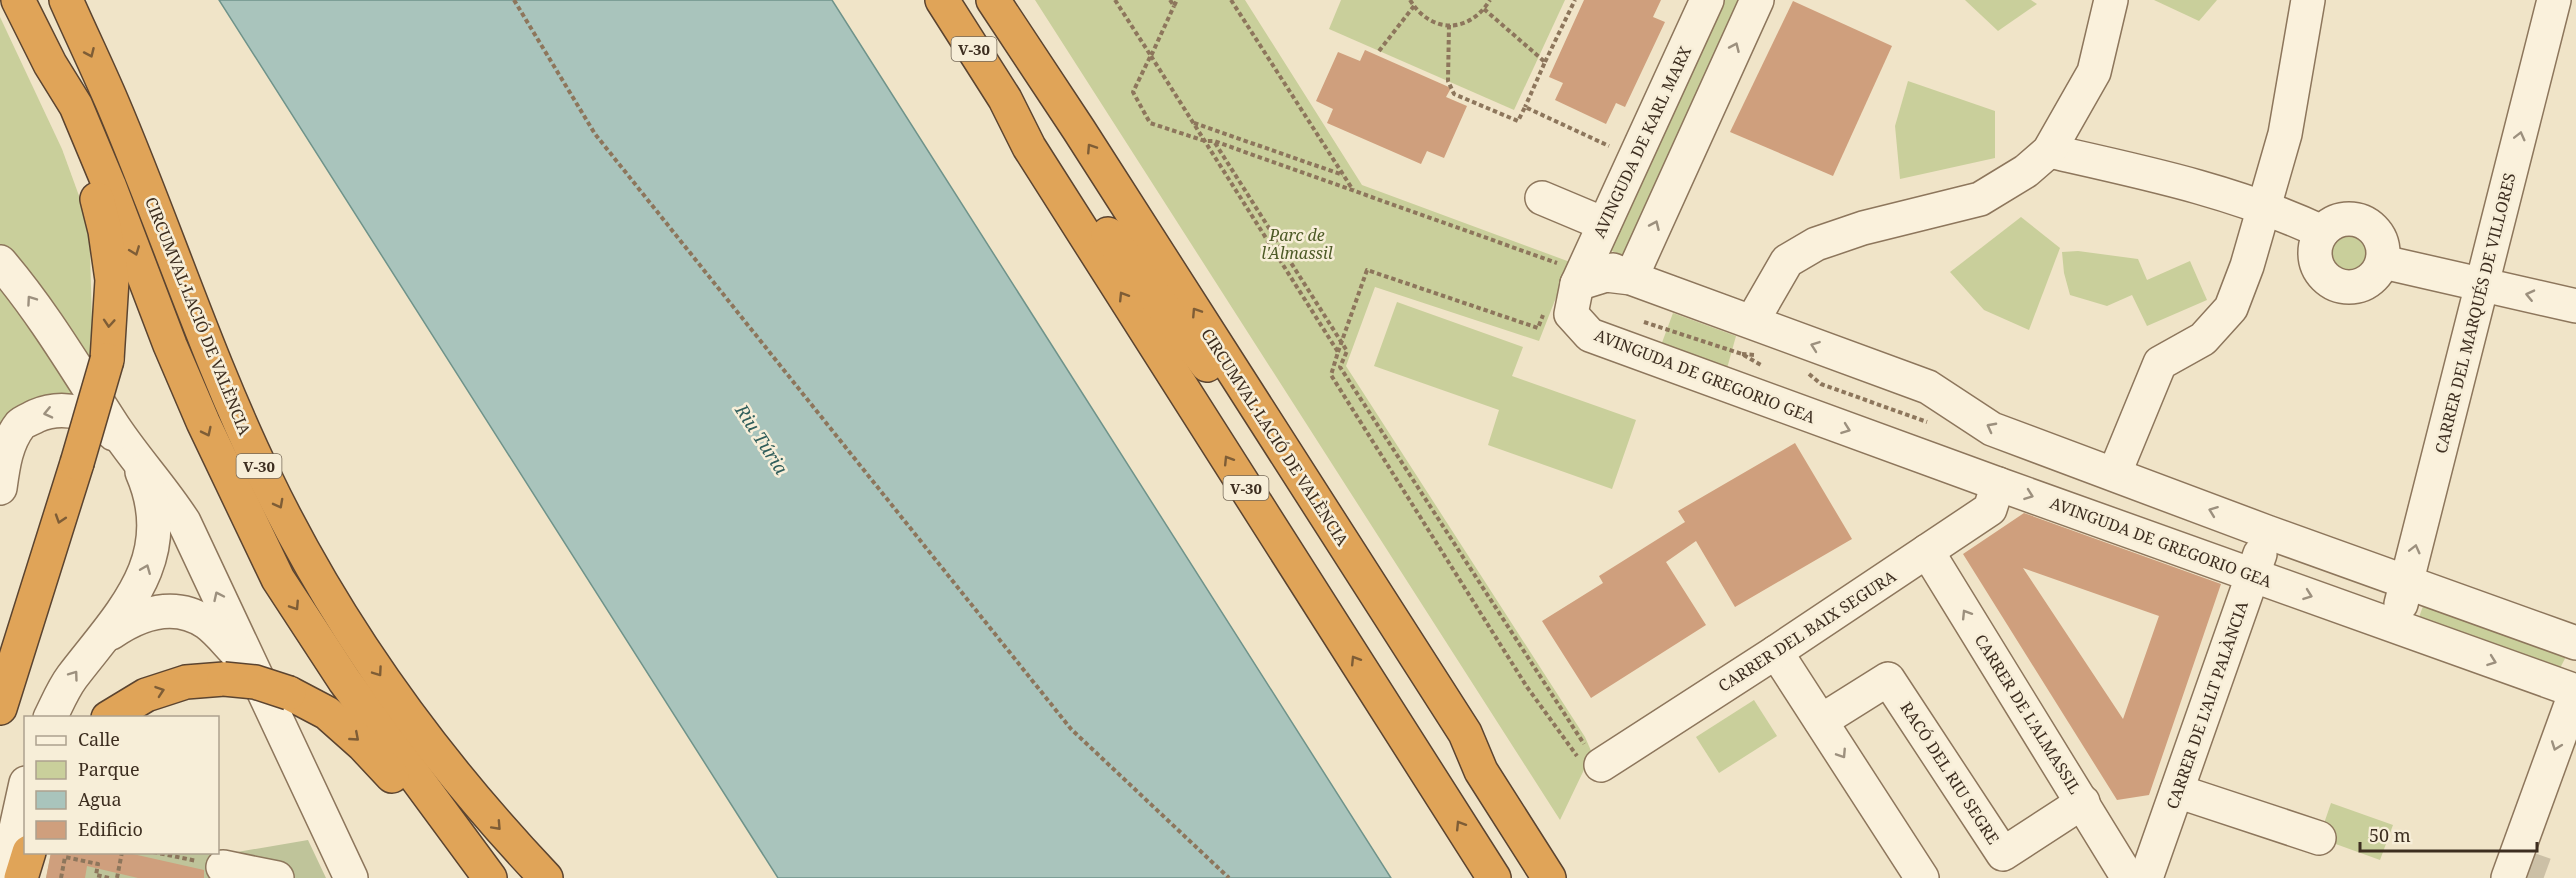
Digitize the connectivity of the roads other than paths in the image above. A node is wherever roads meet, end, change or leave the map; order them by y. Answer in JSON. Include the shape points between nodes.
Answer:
{"nodes":[{"id":1,"x":18,"y":0,"type":"edge"},
{"id":2,"x":66,"y":0,"type":"edge"},
{"id":3,"x":942,"y":0,"type":"edge"},
{"id":4,"x":993,"y":0,"type":"edge"},
{"id":5,"x":1707,"y":0,"type":"edge"},
{"id":6,"x":1756,"y":0,"type":"edge"},
{"id":7,"x":2111,"y":0,"type":"edge"},
{"id":8,"x":2308,"y":0,"type":"edge"},
{"id":9,"x":2554,"y":0,"type":"edge"},
{"id":10,"x":50,"y":64,"type":"junction"},
{"id":11,"x":1005,"y":99,"type":"junction"},
{"id":12,"x":2049,"y":151,"type":"junction"},
{"id":13,"x":1542,"y":198,"type":"dead end"},
{"id":14,"x":2264,"y":207,"type":"junction"},
{"id":15,"x":2322,"y":232,"type":"junction"},
{"id":16,"x":1598,"y":237,"type":"junction"},
{"id":17,"x":0,"y":262,"type":"edge"},
{"id":18,"x":2383,"y":262,"type":"junction"},
{"id":19,"x":1631,"y":278,"type":"junction"},
{"id":20,"x":1577,"y":284,"type":"junction"},
{"id":21,"x":2483,"y":284,"type":"junction"},
{"id":22,"x":2576,"y":306,"type":"edge"},
{"id":23,"x":1757,"y":313,"type":"dead end"},
{"id":24,"x":133,"y":453,"type":"junction"},
{"id":25,"x":2118,"y":465,"type":"dead end"},
{"id":26,"x":1998,"y":484,"type":"junction"},
{"id":27,"x":0,"y":488,"type":"edge"},
{"id":28,"x":2267,"y":532,"type":"junction"},
{"id":29,"x":1927,"y":551,"type":"junction"},
{"id":30,"x":2253,"y":575,"type":"junction"},
{"id":31,"x":2406,"y":582,"type":"junction"},
{"id":32,"x":2394,"y":626,"type":"junction"},
{"id":33,"x":105,"y":637,"type":"junction"},
{"id":34,"x":2576,"y":643,"type":"edge"},
{"id":35,"x":1776,"y":652,"type":"junction"},
{"id":36,"x":238,"y":673,"type":"junction"},
{"id":37,"x":2576,"y":691,"type":"edge"},
{"id":38,"x":0,"y":708,"type":"edge"},
{"id":39,"x":51,"y":716,"type":"edge"},
{"id":40,"x":110,"y":716,"type":"edge"},
{"id":41,"x":1821,"y":722,"type":"junction"},
{"id":42,"x":1601,"y":765,"type":"road end"},
{"id":43,"x":1481,"y":771,"type":"junction"},
{"id":44,"x":2177,"y":791,"type":"junction"},
{"id":45,"x":24,"y":792,"type":"edge"},
{"id":46,"x":2089,"y":811,"type":"junction"},
{"id":47,"x":2319,"y":838,"type":"dead end"},
{"id":48,"x":28,"y":854,"type":"edge"},
{"id":49,"x":223,"y":867,"type":"road end"},
{"id":50,"x":2004,"y":874,"type":"dead end"},
{"id":51,"x":5,"y":878,"type":"edge"},
{"id":52,"x":21,"y":878,"type":"edge"},
{"id":53,"x":277,"y":878,"type":"edge"},
{"id":54,"x":351,"y":878,"type":"edge"},
{"id":55,"x":489,"y":878,"type":"edge"},
{"id":56,"x":546,"y":878,"type":"edge"},
{"id":57,"x":1494,"y":878,"type":"edge"},
{"id":58,"x":1549,"y":878,"type":"edge"},
{"id":59,"x":1922,"y":878,"type":"edge"},
{"id":60,"x":2128,"y":878,"type":"edge"},
{"id":61,"x":2146,"y":878,"type":"edge"},
{"id":62,"x":2508,"y":878,"type":"edge"}],
"edges":[{"from":1,"to":10,"type":"highway","name":"CIRCUMVAL·LACIÓ DE VALÈNCIA","number":"V-30"},
{"from":2,"to":56,"type":"highway","name":"CIRCUMVAL·LACIÓ DE VALÈNCIA","number":"V-30","one_way":true,"via":[[112,102],[232,405],[305,554],[351,633],[417,728],[490,820]]},
{"from":3,"to":11,"type":"highway","number":"V-30"},
{"from":43,"to":4,"type":"highway","name":"CIRCUMVAL·LACIÓ DE VALÈNCIA","number":"V-30","one_way":true,"via":[[1465,733]]},
{"from":5,"to":16,"type":"street","name":"AVINGUDA DE KARL MARX"},
{"from":19,"to":6,"type":"street","one_way":true},
{"from":7,"to":12,"type":"street","via":[[2094,72]]},
{"from":8,"to":14,"type":"street","via":[[2285,134]]},
{"from":21,"to":9,"type":"street","name":"CARRER DEL MARQUÉS DE VILLORES","one_way":true},
{"from":10,"to":38,"type":"highway","one_way":true,"bridge":true,"via":[[92,181],[105,231],[112,280],[107,360]]},
{"from":10,"to":55,"type":"highway","name":"CIRCUMVAL·LACIÓ DE VALÈNCIA","number":"V-30","one_way":true,"via":[[76,106],[203,422],[278,579],[344,680]]},
{"from":11,"to":43,"type":"highway","via":[[1042,134],[1115,245],[1237,405],[1455,740]]},
{"from":57,"to":11,"type":"highway","number":"V-30","one_way":true,"via":[[1029,147]]},
{"from":12,"to":14,"type":"street","via":[[2167,178]]},
{"from":12,"to":23,"type":"street","via":[[2026,171],[1980,199],[1816,244],[1787,261]]},
{"from":13,"to":16,"type":"street"},
{"from":14,"to":15,"type":"street"},
{"from":14,"to":25,"type":"street","via":[[2231,308],[2203,339],[2160,363]]},
{"from":15,"to":18,"type":"street","via":[[2341,220],[2364,222],[2381,239]]},
{"from":15,"to":18,"type":"street","via":[[2315,254],[2322,274],[2340,286],[2361,285],[2378,272]]},
{"from":16,"to":19,"type":"street","via":[[1605,266]]},
{"from":16,"to":20,"type":"street","name":"AVINGUDA DE KARL MARX"},
{"from":24,"to":17,"type":"street","one_way":true,"via":[[22,287]]},
{"from":18,"to":21,"type":"street"},
{"from":19,"to":20,"type":"street","via":[[1606,275]]},
{"from":28,"to":19,"type":"street","one_way":true,"via":[[1992,429],[1928,387]]},
{"from":20,"to":26,"type":"street","name":"AVINGUDA DE GREGORIO GEA","one_way":true,"via":[[1571,314],[1590,335]]},
{"from":22,"to":21,"type":"street","one_way":true},
{"from":31,"to":21,"type":"street","name":"CARRER DEL MARQUÉS DE VILLORES","one_way":true},
{"from":24,"to":27,"type":"street","one_way":true,"via":[[103,422],[82,413],[61,410],[41,414],[21,423],[10,442]]},
{"from":33,"to":24,"type":"street","one_way":true,"via":[[144,576],[152,553],[150,491]]},
{"from":36,"to":24,"type":"street","one_way":true,"via":[[184,522]]},
{"from":26,"to":29,"type":"street","name":"CARRER DEL BAIX SEGURA","via":[[1990,508]]},
{"from":26,"to":30,"type":"street","name":"AVINGUDA DE GREGORIO GEA","one_way":true},
{"from":28,"to":30,"type":"street","name":"CARRER DE L'ALT PALÀNCIA"},
{"from":28,"to":31,"type":"street"},
{"from":29,"to":35,"type":"street","name":"CARRER DEL BAIX SEGURA"},
{"from":46,"to":29,"type":"street","name":"CARRER DE L'ALMASSIL","one_way":true},
{"from":30,"to":32,"type":"street","name":"AVINGUDA DE GREGORIO GEA","one_way":true},
{"from":30,"to":44,"type":"street","name":"CARRER DE L'ALT PALÀNCIA"},
{"from":31,"to":32,"type":"street","name":"CARRER DEL MARQUÉS DE VILLORES"},
{"from":31,"to":34,"type":"street"},
{"from":32,"to":37,"type":"street","name":"AVINGUDA DE GREGORIO GEA","one_way":true},
{"from":33,"to":36,"type":"street","via":[[129,620],[152,612],[181,613],[208,624]]},
{"from":39,"to":33,"type":"street","one_way":true,"via":[[70,679]]},
{"from":35,"to":41,"type":"street"},
{"from":35,"to":42,"type":"street","name":"CARRER DEL BAIX SEGURA"},
{"from":40,"to":36,"type":"highway","one_way":true,"via":[[146,695],[186,682]]},
{"from":36,"to":54,"type":"street"},
{"from":36,"to":55,"type":"highway","one_way":true,"bridge":true,"via":[[327,713],[363,744],[459,851]]},
{"from":37,"to":62,"type":"street","one_way":true},
{"from":41,"to":46,"type":"street","name":"RACÓ DEL RIU SEGRE","via":[[1888,679],[2003,854]]},
{"from":41,"to":59,"type":"street","one_way":true},
{"from":43,"to":58,"type":"highway","name":"CIRCUMVAL·LACIÓ DE VALÈNCIA","number":"V-30"},
{"from":44,"to":47,"type":"street"},
{"from":44,"to":61,"type":"street","name":"CARRER DE L'ALT PALÀNCIA"},
{"from":45,"to":51,"type":"street"},
{"from":46,"to":50,"type":"street"},
{"from":46,"to":60,"type":"street","name":"CARRER DE L'ALMASSIL"},
{"from":48,"to":52,"type":"highway"},
{"from":49,"to":53,"type":"street"}]}
